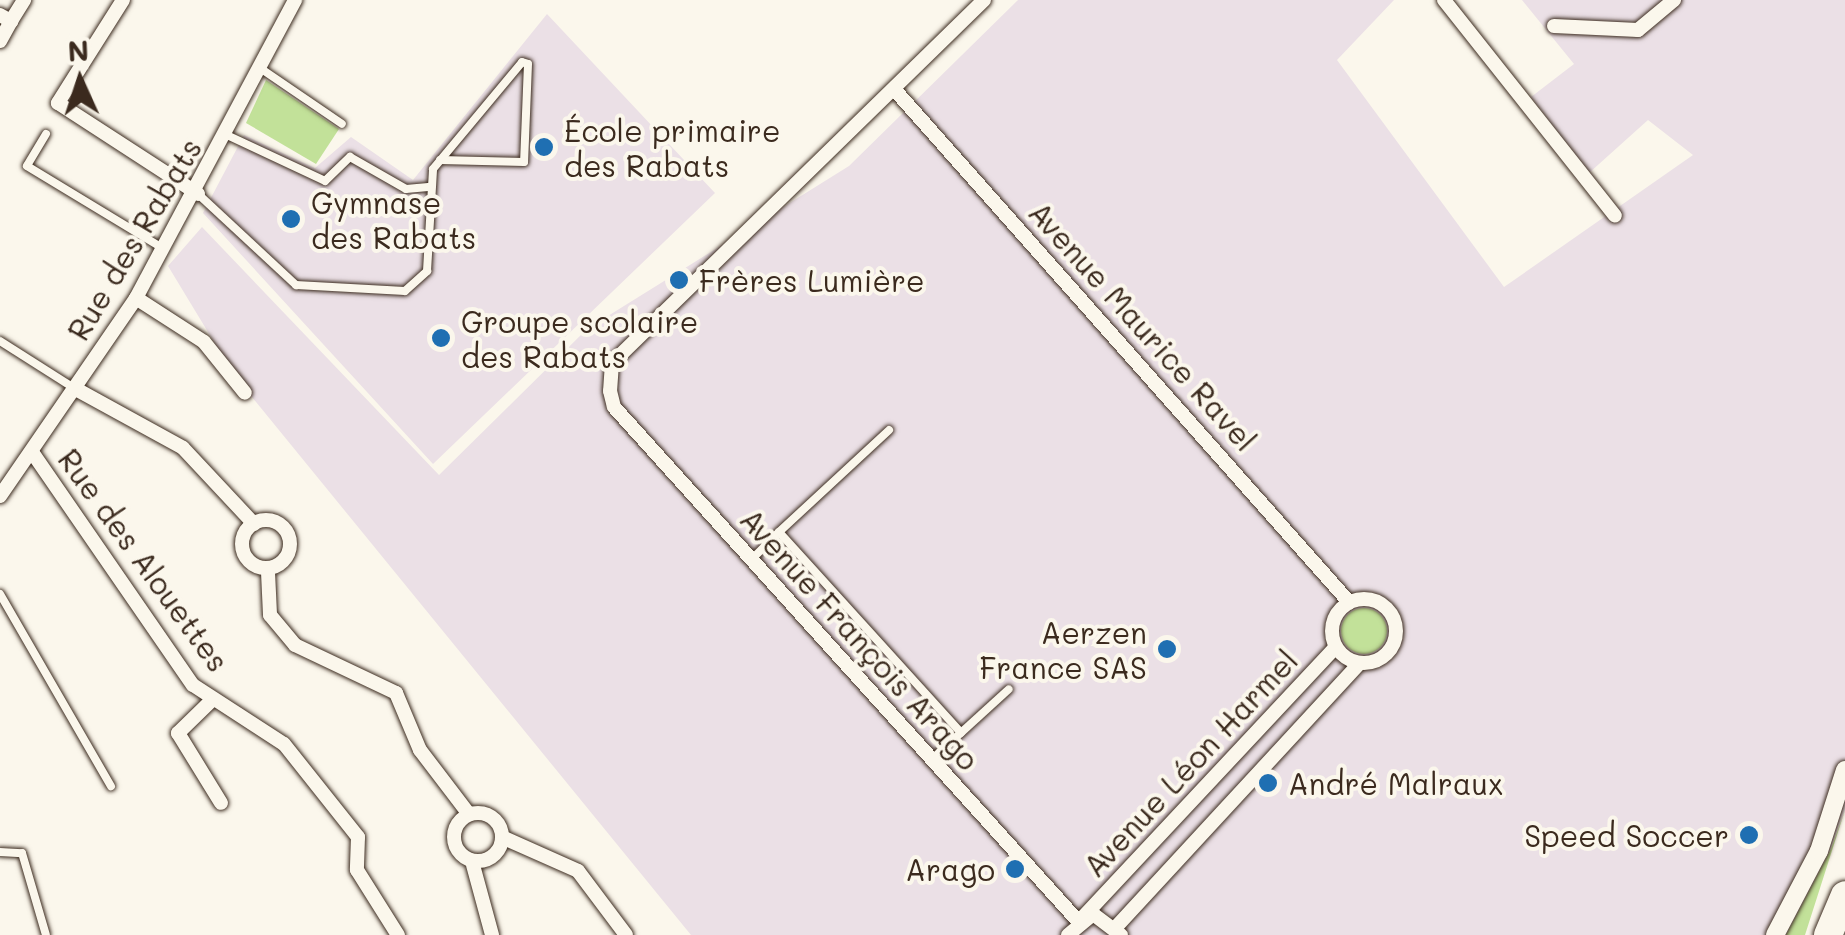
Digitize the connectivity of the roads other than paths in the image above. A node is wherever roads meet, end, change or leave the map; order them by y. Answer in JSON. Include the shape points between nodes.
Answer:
{"nodes":[{"id":1,"x":24,"y":0,"type":"edge"},
{"id":2,"x":122,"y":0,"type":"edge"},
{"id":3,"x":295,"y":0,"type":"edge"},
{"id":4,"x":984,"y":0,"type":"edge"},
{"id":5,"x":1444,"y":0,"type":"edge"},
{"id":6,"x":1674,"y":0,"type":"edge"},
{"id":7,"x":6,"y":18,"type":"edge"},
{"id":8,"x":1554,"y":26,"type":"dead end"},
{"id":9,"x":0,"y":41,"type":"edge"},
{"id":10,"x":260,"y":68,"type":"junction"},
{"id":11,"x":894,"y":89,"type":"junction"},
{"id":12,"x":342,"y":124,"type":"dead end"},
{"id":13,"x":46,"y":134,"type":"dead end"},
{"id":14,"x":229,"y":136,"type":"junction"},
{"id":15,"x":440,"y":160,"type":"junction"},
{"id":16,"x":431,"y":187,"type":"junction"},
{"id":17,"x":198,"y":194,"type":"junction"},
{"id":18,"x":1615,"y":216,"type":"dead end"},
{"id":19,"x":164,"y":250,"type":"junction"},
{"id":20,"x":136,"y":298,"type":"junction"},
{"id":21,"x":0,"y":341,"type":"edge"},
{"id":22,"x":74,"y":388,"type":"junction"},
{"id":23,"x":245,"y":392,"type":"dead end"},
{"id":24,"x":889,"y":430,"type":"dead end"},
{"id":25,"x":32,"y":452,"type":"junction"},
{"id":26,"x":0,"y":496,"type":"edge"},
{"id":27,"x":254,"y":524,"type":"junction"},
{"id":28,"x":779,"y":532,"type":"junction"},
{"id":29,"x":752,"y":560,"type":"junction"},
{"id":30,"x":268,"y":572,"type":"junction"},
{"id":31,"x":0,"y":594,"type":"edge"},
{"id":32,"x":1349,"y":602,"type":"junction"},
{"id":33,"x":1335,"y":648,"type":"junction"},
{"id":34,"x":1359,"y":664,"type":"junction"},
{"id":35,"x":1010,"y":689,"type":"dead end"},
{"id":36,"x":213,"y":699,"type":"junction"},
{"id":37,"x":961,"y":733,"type":"junction"},
{"id":38,"x":932,"y":760,"type":"junction"},
{"id":39,"x":1845,"y":770,"type":"edge"},
{"id":40,"x":111,"y":786,"type":"dead end"},
{"id":41,"x":221,"y":804,"type":"dead end"},
{"id":42,"x":468,"y":812,"type":"junction"},
{"id":43,"x":504,"y":838,"type":"junction"},
{"id":44,"x":0,"y":852,"type":"edge"},
{"id":45,"x":473,"y":864,"type":"junction"},
{"id":46,"x":1845,"y":895,"type":"edge"},
{"id":47,"x":1081,"y":918,"type":"junction"},
{"id":48,"x":1119,"y":930,"type":"edge"},
{"id":49,"x":46,"y":935,"type":"edge"},
{"id":50,"x":398,"y":935,"type":"edge"},
{"id":51,"x":492,"y":935,"type":"edge"},
{"id":52,"x":626,"y":935,"type":"edge"},
{"id":53,"x":1068,"y":935,"type":"edge"},
{"id":54,"x":1776,"y":935,"type":"edge"},
{"id":55,"x":1828,"y":935,"type":"edge"}],
"edges":[{"from":1,"to":7,"type":"street"},
{"from":2,"to":17,"type":"street","via":[[58,103]]},
{"from":3,"to":10,"type":"street","name":"Rue des Rabats"},
{"from":4,"to":11,"type":"street"},
{"from":5,"to":18,"type":"street"},
{"from":6,"to":8,"type":"street","via":[[1638,30]]},
{"from":7,"to":9,"type":"street"},
{"from":10,"to":12,"type":"lane"},
{"from":10,"to":14,"type":"street","name":"Rue des Rabats"},
{"from":11,"to":29,"type":"street","name":"Avenue François Arago","via":[[612,364],[614,407]]},
{"from":11,"to":32,"type":"street","name":"Avenue Maurice Ravel"},
{"from":13,"to":19,"type":"lane","via":[[27,166]]},
{"from":14,"to":16,"type":"lane","via":[[325,181],[350,157],[406,188]]},
{"from":14,"to":17,"type":"street","name":"Rue des Rabats"},
{"from":15,"to":15,"type":"lane","via":[[522,62],[528,64],[524,162]]},
{"from":15,"to":16,"type":"lane"},
{"from":16,"to":17,"type":"lane","via":[[426,271],[406,291],[296,285]]},
{"from":17,"to":19,"type":"street","name":"Rue des Rabats"},
{"from":19,"to":20,"type":"street","name":"Rue des Rabats"},
{"from":20,"to":22,"type":"street","name":"Rue des Rabats"},
{"from":20,"to":23,"type":"street","via":[[204,342]]},
{"from":21,"to":22,"type":"lane"},
{"from":22,"to":25,"type":"street","name":"Rue des Rabats"},
{"from":22,"to":27,"type":"street","via":[[182,448]]},
{"from":24,"to":28,"type":"lane"},
{"from":25,"to":26,"type":"street","name":"Rue des Rabats"},
{"from":25,"to":36,"type":"street","name":"Rue des Alouettes","via":[[193,685]]},
{"from":27,"to":30,"type":"street","via":[[244,556]]},
{"from":27,"to":30,"type":"street","via":[[280,522],[294,540]]},
{"from":28,"to":29,"type":"lane"},
{"from":28,"to":37,"type":"lane"},
{"from":29,"to":38,"type":"street","name":"Avenue François Arago"},
{"from":30,"to":42,"type":"street","via":[[270,615],[295,644],[396,694],[420,750]]},
{"from":31,"to":40,"type":"lane"},
{"from":32,"to":33,"type":"street","via":[[1334,617]]},
{"from":32,"to":34,"type":"street","via":[[1381,604],[1394,620],[1389,652]]},
{"from":33,"to":34,"type":"street"},
{"from":33,"to":47,"type":"street","name":"Avenue Léon Harmel"},
{"from":34,"to":48,"type":"street","name":"Avenue Léon Harmel"},
{"from":35,"to":37,"type":"lane"},
{"from":36,"to":41,"type":"street","via":[[178,733]]},
{"from":36,"to":50,"type":"street","name":"Rue des Alouettes","via":[[284,744],[358,837],[357,870]]},
{"from":37,"to":38,"type":"lane"},
{"from":38,"to":47,"type":"street","name":"Avenue François Arago"},
{"from":39,"to":54,"type":"street","via":[[1819,851]]},
{"from":42,"to":43,"type":"street"},
{"from":42,"to":45,"type":"street","via":[[454,833]]},
{"from":43,"to":45,"type":"street"},
{"from":43,"to":52,"type":"street","via":[[578,871]]},
{"from":44,"to":49,"type":"lane","via":[[22,854]]},
{"from":45,"to":51,"type":"street"},
{"from":46,"to":55,"type":"highway"},
{"from":47,"to":48,"type":"street"},
{"from":47,"to":53,"type":"street","name":"Avenue Léon Harmel"}]}
